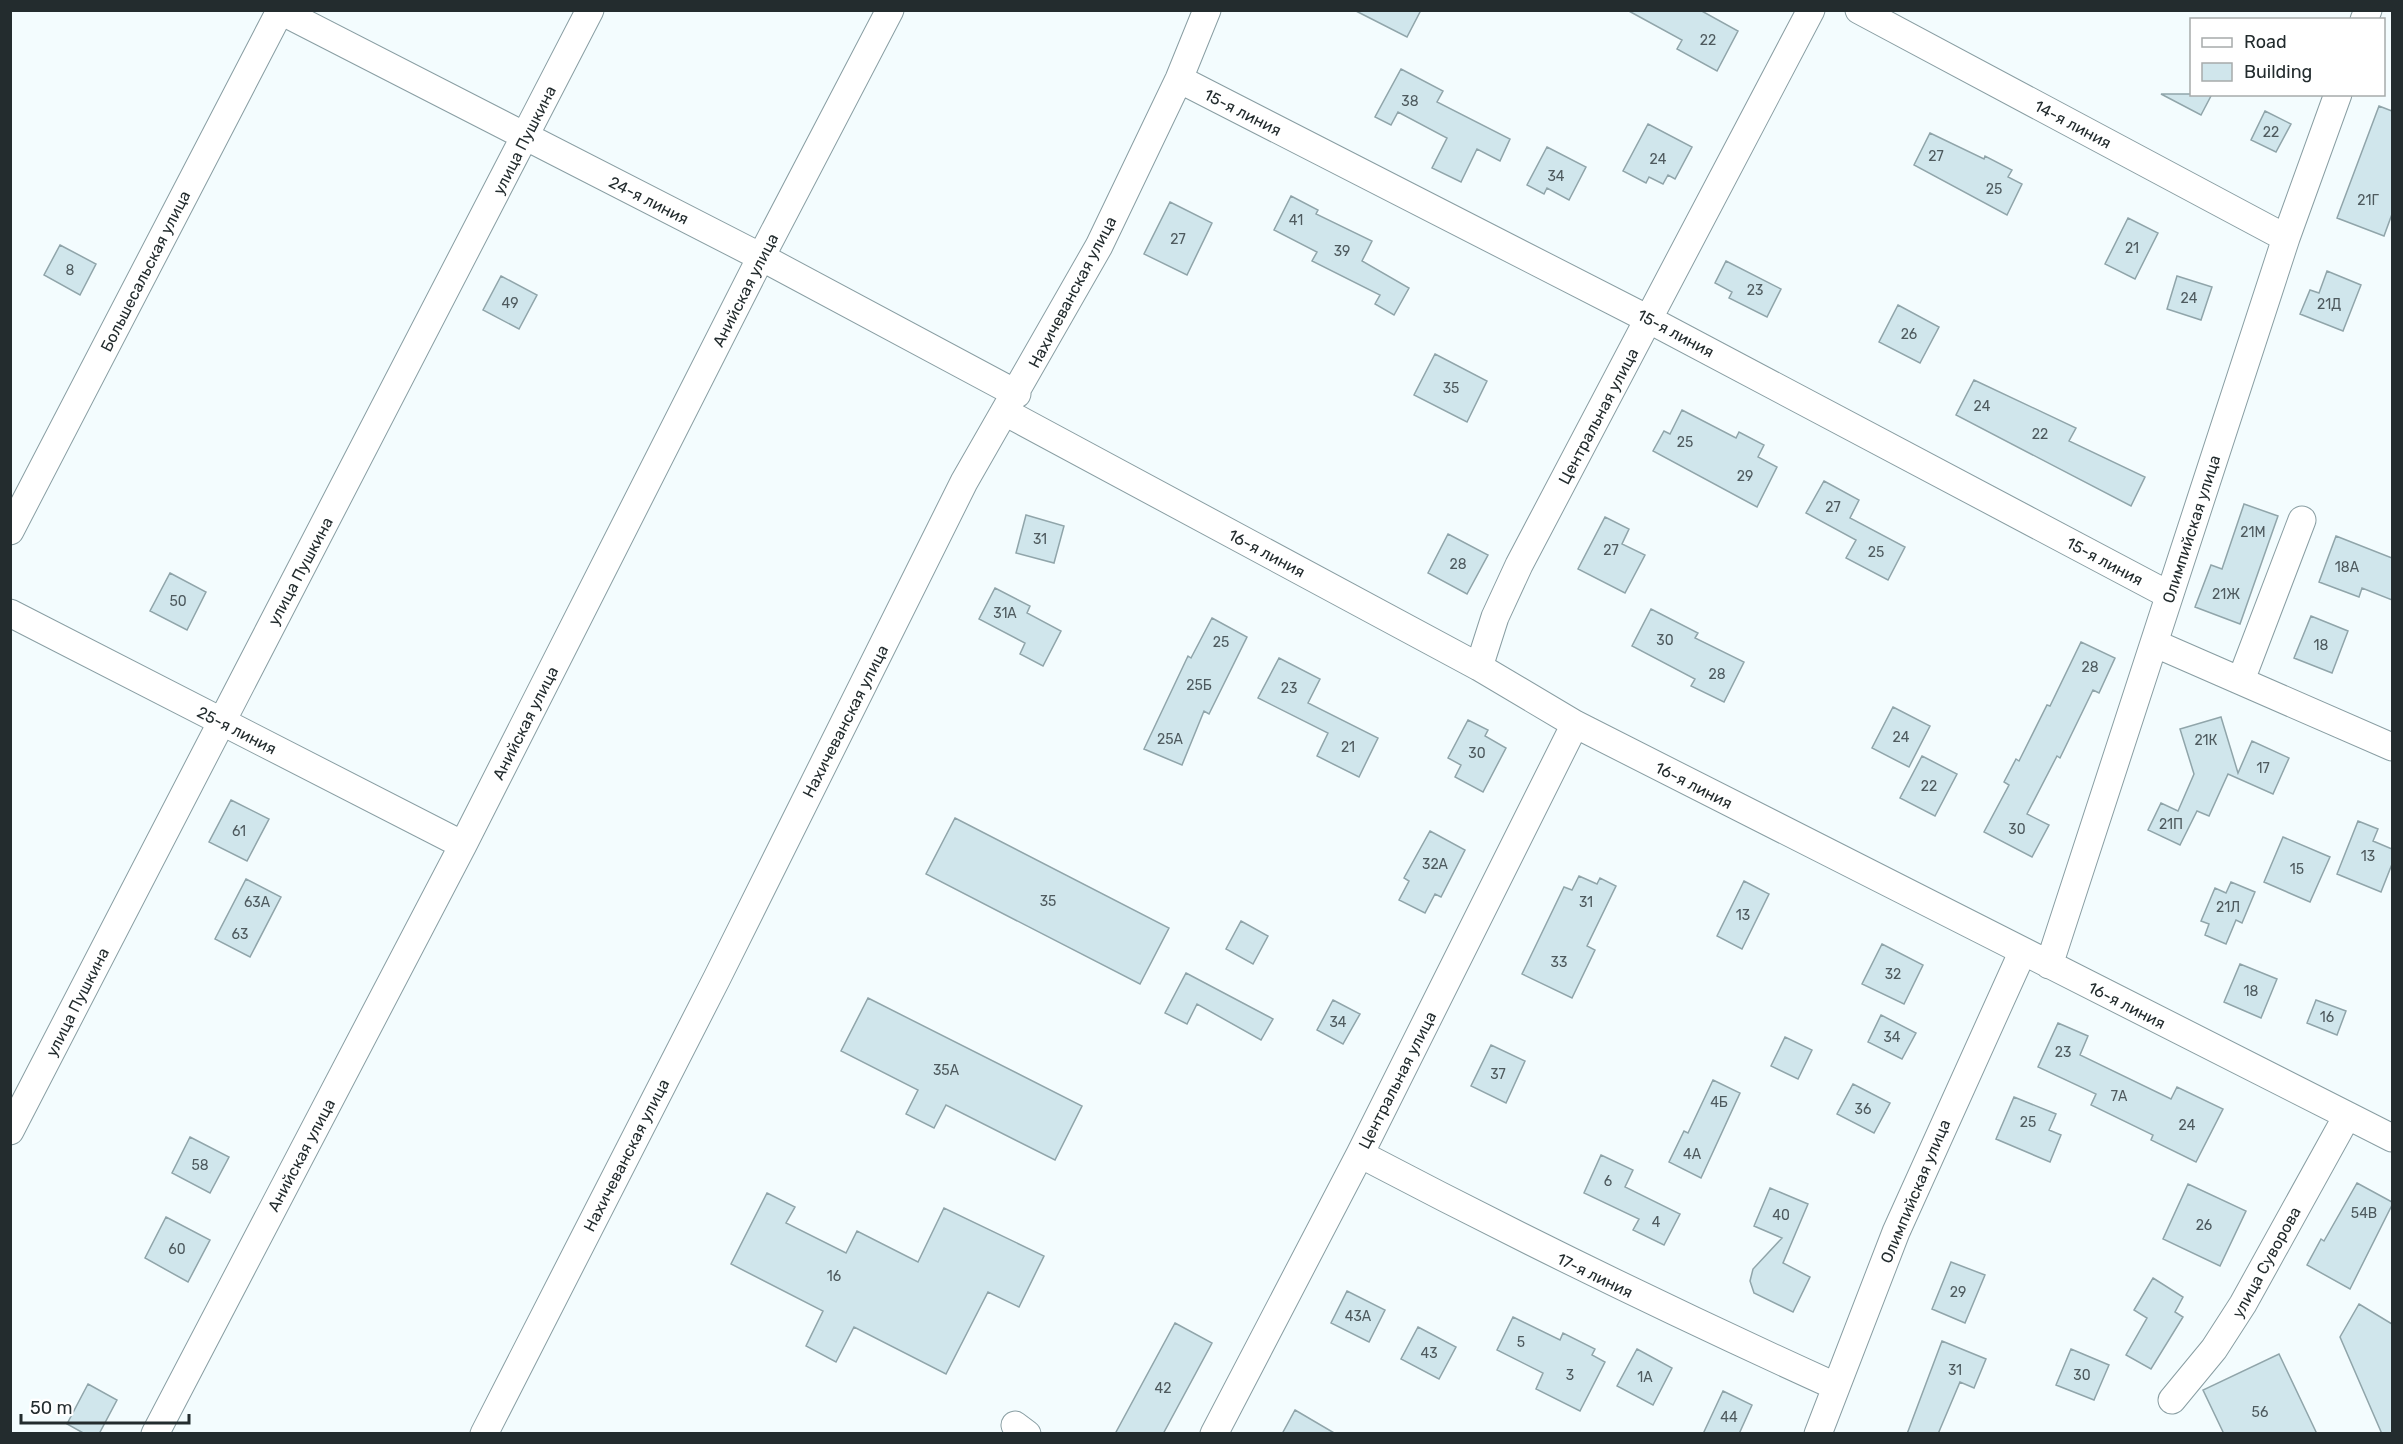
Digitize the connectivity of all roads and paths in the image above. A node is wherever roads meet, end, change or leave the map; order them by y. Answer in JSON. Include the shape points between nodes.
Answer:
{"nodes":[{"id":1,"x":590,"y":10,"type":"edge"},
{"id":2,"x":890,"y":10,"type":"edge"},
{"id":3,"x":1207,"y":10,"type":"edge"},
{"id":4,"x":1811,"y":10,"type":"edge"},
{"id":5,"x":1859,"y":10,"type":"edge"},
{"id":6,"x":279,"y":11,"type":"edge"},
{"id":7,"x":1179,"y":79,"type":"junction"},
{"id":8,"x":2337,"y":96,"type":"edge"},
{"id":9,"x":526,"y":137,"type":"junction"},
{"id":10,"x":2286,"y":238,"type":"junction"},
{"id":11,"x":761,"y":258,"type":"junction"},
{"id":12,"x":1648,"y":319,"type":"junction"},
{"id":13,"x":1011,"y":403,"type":"junction"},
{"id":14,"x":2302,"y":520,"type":"dead end"},
{"id":15,"x":10,"y":531,"type":"edge"},
{"id":16,"x":2169,"y":595,"type":"junction"},
{"id":17,"x":10,"y":613,"type":"edge"},
{"id":18,"x":2156,"y":644,"type":"junction"},
{"id":19,"x":1479,"y":666,"type":"junction"},
{"id":20,"x":2241,"y":681,"type":"junction"},
{"id":21,"x":221,"y":722,"type":"junction"},
{"id":22,"x":1575,"y":724,"type":"junction"},
{"id":23,"x":2392,"y":747,"type":"edge"},
{"id":24,"x":463,"y":845,"type":"junction"},
{"id":25,"x":2022,"y":953,"type":"junction"},
{"id":26,"x":2049,"y":965,"type":"junction"},
{"id":27,"x":2347,"y":1116,"type":"junction"},
{"id":28,"x":10,"y":1131,"type":"edge"},
{"id":29,"x":2392,"y":1138,"type":"edge"},
{"id":30,"x":1360,"y":1154,"type":"junction"},
{"id":31,"x":1835,"y":1386,"type":"junction"},
{"id":32,"x":2172,"y":1400,"type":"dead end"},
{"id":33,"x":155,"y":1434,"type":"edge"},
{"id":34,"x":484,"y":1434,"type":"edge"},
{"id":35,"x":1214,"y":1434,"type":"edge"},
{"id":36,"x":1818,"y":1434,"type":"edge"}],
"edges":[{"from":1,"to":9,"type":"street","name":"улица Пушкина"},
{"from":2,"to":11,"type":"street","name":"Анийская улица"},
{"from":3,"to":7,"type":"street","name":"Нахичеванская улица"},
{"from":4,"to":12,"type":"street","name":"Центральная улица"},
{"from":5,"to":10,"type":"street","name":"14-я линия"},
{"from":6,"to":9,"type":"street","name":"24-я линия"},
{"from":6,"to":15,"type":"street","name":"Большесальская улица"},
{"from":7,"to":12,"type":"street","name":"15-я линия"},
{"from":7,"to":13,"type":"street","name":"Нахичеванская улица","via":[[1099,246]]},
{"from":8,"to":10,"type":"street","name":"Олимпийская улица"},
{"from":9,"to":11,"type":"street","name":"24-я линия"},
{"from":9,"to":21,"type":"street","name":"улица Пушкина"},
{"from":10,"to":16,"type":"street","name":"Олимпийская улица"},
{"from":11,"to":13,"type":"street","name":"24-я линия"},
{"from":11,"to":24,"type":"street","name":"Анийская улица"},
{"from":12,"to":16,"type":"street","name":"15-я линия"},
{"from":12,"to":19,"type":"street","name":"Центральная улица","via":[[1519,565]]},
{"from":13,"to":19,"type":"street","name":"16-я линия"},
{"from":13,"to":34,"type":"street","name":"Нахичеванская улица","via":[[964,482]]},
{"from":14,"to":20,"type":"street"},
{"from":16,"to":18,"type":"street","name":"Олимпийская улица"},
{"from":17,"to":21,"type":"street","name":"25-я линия"},
{"from":18,"to":20,"type":"street"},
{"from":18,"to":26,"type":"street","name":"Олимпийская улица"},
{"from":19,"to":22,"type":"street","name":"16-я линия"},
{"from":20,"to":23,"type":"street"},
{"from":21,"to":24,"type":"street","name":"25-я линия"},
{"from":21,"to":28,"type":"street","name":"улица Пушкина"},
{"from":22,"to":25,"type":"street","name":"16-я линия"},
{"from":22,"to":30,"type":"street","name":"Центральная улица"},
{"from":24,"to":33,"type":"street","name":"Анийская улица"},
{"from":25,"to":26,"type":"street","name":"16-я линия"},
{"from":25,"to":31,"type":"street","name":"Олимпийская улица","via":[[1896,1232]]},
{"from":26,"to":27,"type":"street","name":"16-я линия"},
{"from":27,"to":29,"type":"street","name":"16-я линия"},
{"from":27,"to":32,"type":"street","name":"улица Суворова","via":[[2243,1304],[2214,1349]]},
{"from":30,"to":31,"type":"street","name":"17-я линия","via":[[1670,1312]]},
{"from":30,"to":35,"type":"street","name":"Центральная улица"},
{"from":31,"to":36,"type":"street","name":"Олимпийская улица"}]}
